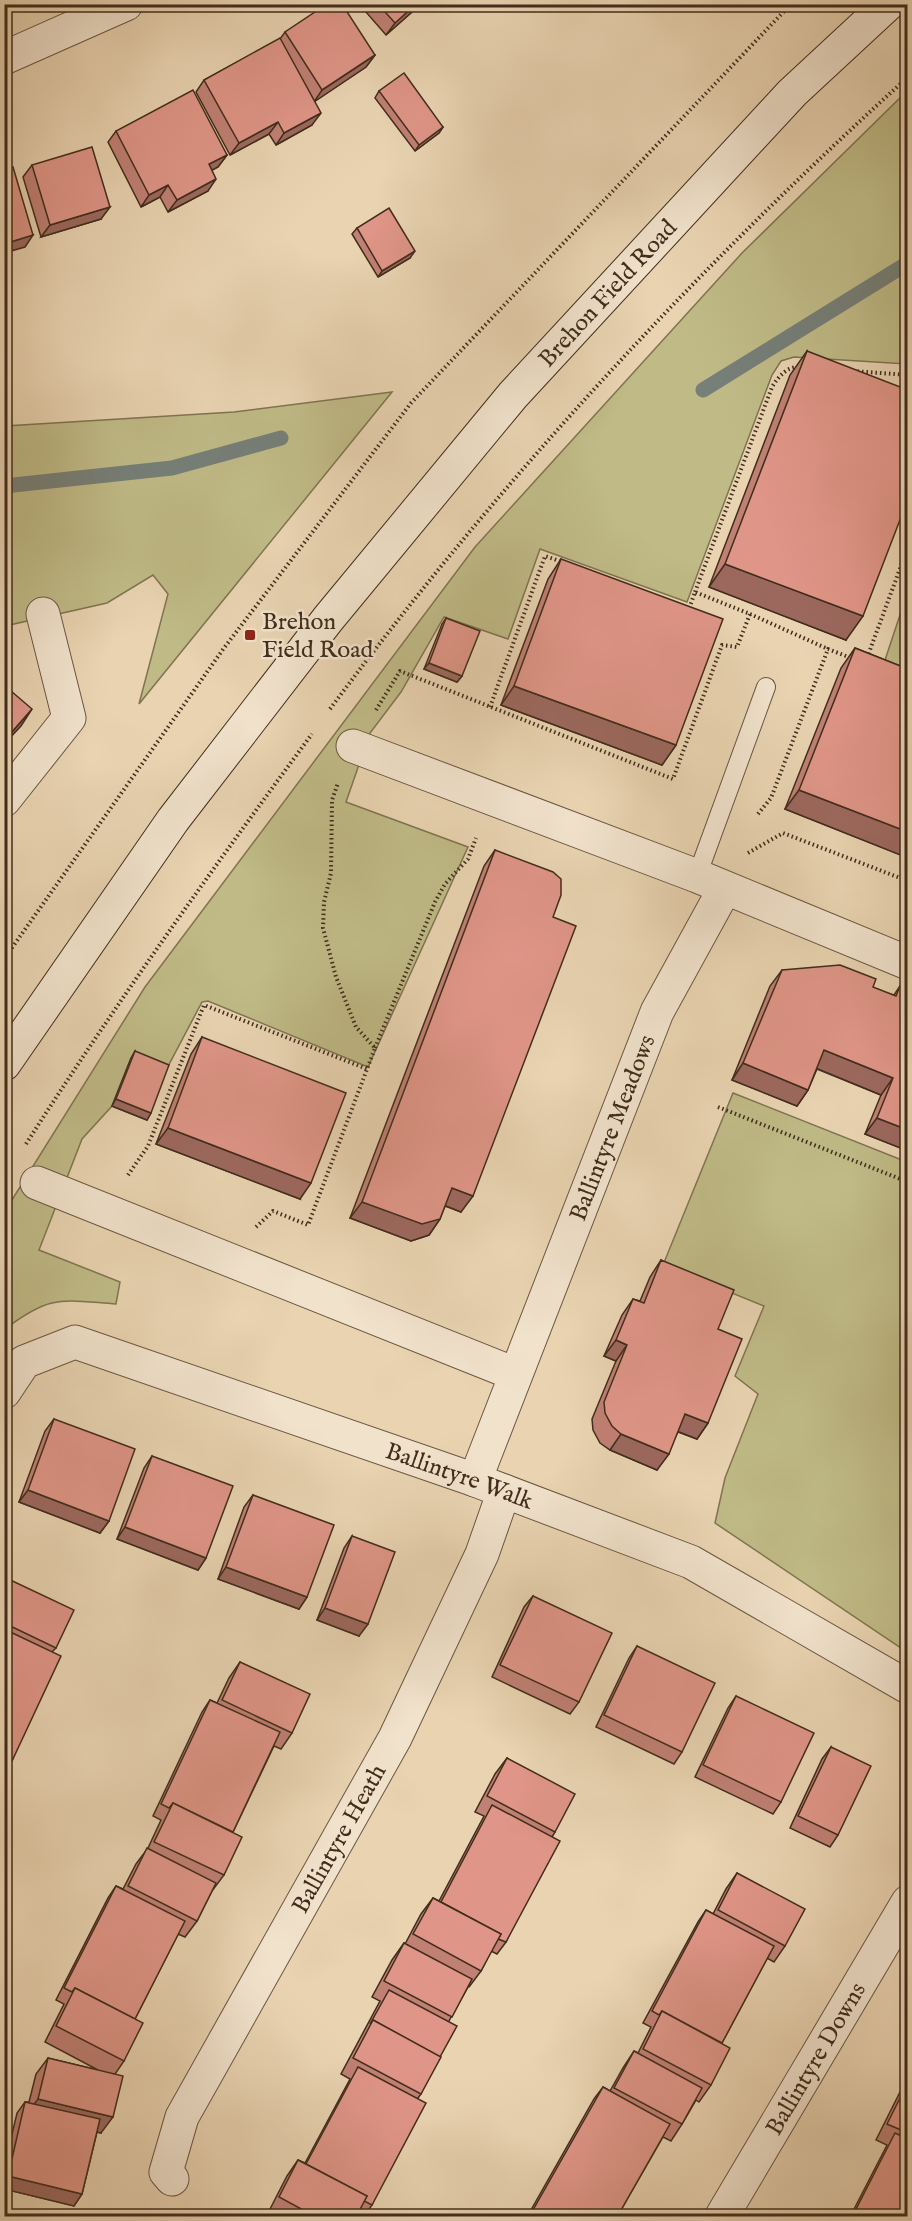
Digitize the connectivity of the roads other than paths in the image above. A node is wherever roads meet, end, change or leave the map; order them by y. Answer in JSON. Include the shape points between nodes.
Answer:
{"nodes":[{"id":1,"x":126,"y":4,"type":"edge"},
{"id":2,"x":888,"y":4,"type":"edge"},
{"id":3,"x":4,"y":58,"type":"edge"},
{"id":4,"x":43,"y":614,"type":"dead end"},
{"id":5,"x":766,"y":687,"type":"dead end"},
{"id":6,"x":353,"y":746,"type":"road end"},
{"id":7,"x":4,"y":800,"type":"edge"},
{"id":8,"x":711,"y":882,"type":"junction"},
{"id":9,"x":908,"y":963,"type":"edge"},
{"id":10,"x":4,"y":1064,"type":"edge"},
{"id":11,"x":37,"y":1183,"type":"dead end"},
{"id":12,"x":515,"y":1374,"type":"junction"},
{"id":13,"x":4,"y":1392,"type":"edge"},
{"id":14,"x":490,"y":1485,"type":"junction"},
{"id":15,"x":908,"y":1687,"type":"edge"},
{"id":16,"x":908,"y":1902,"type":"edge"},
{"id":17,"x":172,"y":2179,"type":"dead end"},
{"id":18,"x":722,"y":2217,"type":"edge"}],
"edges":[{"from":1,"to":3,"type":"street"},
{"from":2,"to":10,"type":"street","name":"Brehon Field Road","via":[[792,93],[513,395],[328,619],[173,820]]},
{"from":4,"to":7,"type":"street","via":[[69,718]]},
{"from":5,"to":8,"type":"lane"},
{"from":6,"to":8,"type":"street"},
{"from":8,"to":9,"type":"street"},
{"from":8,"to":12,"type":"street","name":"Ballintyre Meadows"},
{"from":11,"to":12,"type":"street"},
{"from":12,"to":14,"type":"street","name":"Ballintyre Meadows"},
{"from":13,"to":14,"type":"street","name":"Ballintyre Walk","via":[[24,1362],[75,1342]]},
{"from":14,"to":15,"type":"street","name":"Ballintyre Walk","via":[[691,1562]]},
{"from":14,"to":17,"type":"street","name":"Ballintyre Heath","via":[[482,1554],[395,1738],[182,2117],[166,2172]]},
{"from":16,"to":18,"type":"street","name":"Ballintyre Downs"}]}
